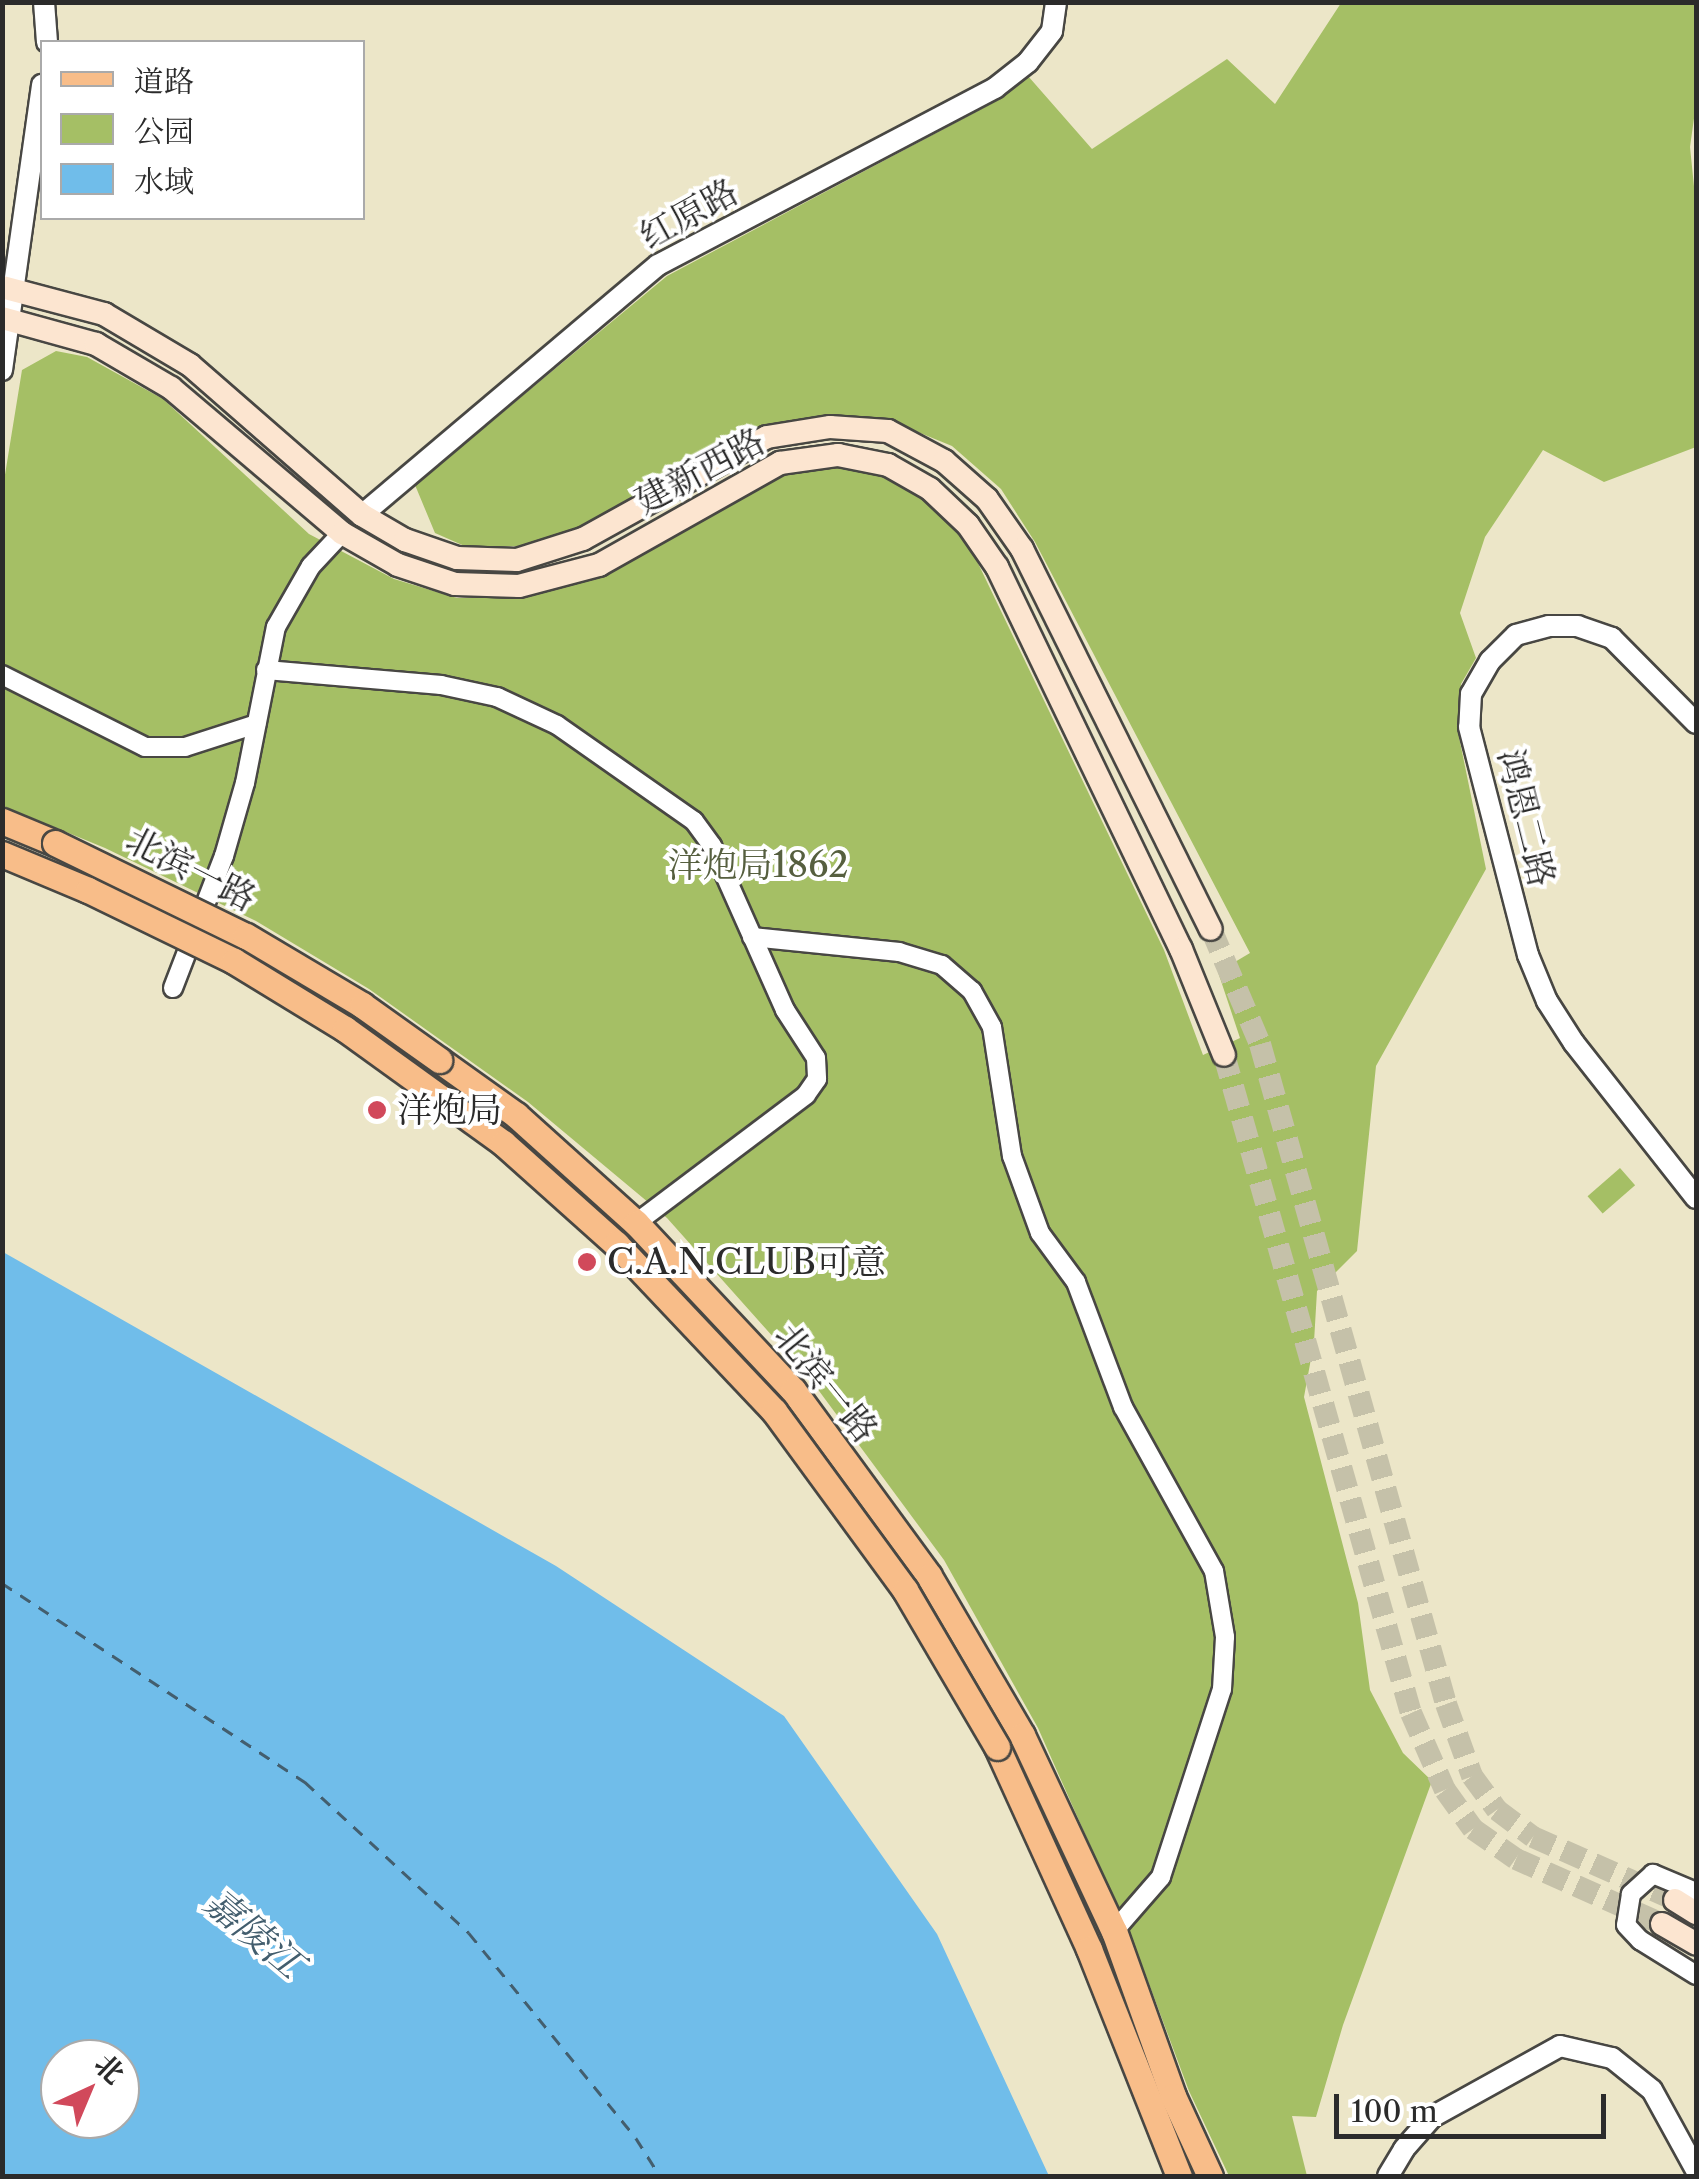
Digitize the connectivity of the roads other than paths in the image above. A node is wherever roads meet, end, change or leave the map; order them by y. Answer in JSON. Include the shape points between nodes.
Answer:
{"nodes":[{"id":1,"x":44,"y":2,"type":"edge"},
{"id":2,"x":1056,"y":2,"type":"edge"},
{"id":3,"x":47,"y":40,"type":"edge"},
{"id":4,"x":40,"y":98,"type":"edge"},
{"id":5,"x":10,"y":288,"type":"edge"},
{"id":6,"x":7,"y":319,"type":"edge"},
{"id":7,"x":2,"y":370,"type":"edge"},
{"id":8,"x":362,"y":515,"type":"junction"},
{"id":9,"x":342,"y":533,"type":"junction"},
{"id":10,"x":266,"y":670,"type":"junction"},
{"id":11,"x":2,"y":675,"type":"edge"},
{"id":12,"x":1696,"y":723,"type":"edge"},
{"id":13,"x":256,"y":724,"type":"junction"},
{"id":14,"x":2,"y":821,"type":"edge"},
{"id":15,"x":2,"y":854,"type":"edge"},
{"id":16,"x":1211,"y":929,"type":"tunnel mouth"},
{"id":17,"x":752,"y":937,"type":"junction"},
{"id":18,"x":173,"y":988,"type":"dead end"},
{"id":19,"x":1224,"y":1055,"type":"tunnel mouth"},
{"id":20,"x":1696,"y":1198,"type":"edge"},
{"id":21,"x":636,"y":1223,"type":"junction"},
{"id":22,"x":1686,"y":1896,"type":"edge"},
{"id":23,"x":1696,"y":1913,"type":"edge"},
{"id":24,"x":1662,"y":1924,"type":"tunnel mouth"},
{"id":25,"x":1114,"y":1931,"type":"junction"},
{"id":26,"x":1696,"y":1944,"type":"edge"},
{"id":27,"x":1696,"y":1975,"type":"edge"},
{"id":28,"x":1696,"y":2170,"type":"edge"},
{"id":29,"x":1178,"y":2176,"type":"edge"},
{"id":30,"x":1210,"y":2176,"type":"edge"},
{"id":31,"x":1388,"y":2176,"type":"edge"}],
"edges":[{"from":1,"to":3,"type":"street"},
{"from":2,"to":8,"type":"street","name":"红原路","via":[[1052,31],[1028,62],[994,88],[658,264]]},
{"from":4,"to":5,"type":"street"},
{"from":5,"to":6,"type":"street"},
{"from":5,"to":8,"type":"main road","name":"建新西路","via":[[104,314],[190,365]]},
{"from":6,"to":7,"type":"street"},
{"from":6,"to":9,"type":"main road","name":"建新西路","via":[[96,344],[172,388]]},
{"from":8,"to":16,"type":"main road","name":"建新西路","via":[[405,540],[457,558],[518,560],[583,539],[768,437],[830,427],[888,431],[944,461],[987,499],[1022,549]]},
{"from":9,"to":10,"type":"street","via":[[311,566],[276,627]]},
{"from":9,"to":19,"type":"main road","name":"建新西路","via":[[398,564],[455,584],[519,586],[599,566],[780,463],[838,455],[888,465],[930,489],[968,525],[997,568]]},
{"from":10,"to":13,"type":"street"},
{"from":10,"to":17,"type":"street","via":[[442,686],[497,698],[557,725],[694,821]]},
{"from":11,"to":13,"type":"street","via":[[145,747],[185,747]]},
{"from":12,"to":20,"type":"street","name":"鸿恩二路","via":[[1612,638],[1578,626],[1549,626],[1516,635],[1490,661],[1471,694],[1469,727],[1528,956],[1546,1001]]},
{"from":13,"to":18,"type":"street","via":[[224,856]]},
{"from":14,"to":21,"type":"main road","name":"北滨一路","bridge":true,"via":[[246,936],[362,1005],[516,1115]]},
{"from":15,"to":29,"type":"main road","name":"北滨一路","bridge":true,"via":[[234,961],[345,1028],[503,1142],[616,1244],[774,1412],[905,1590],[998,1746],[1089,1949]]},
{"from":17,"to":21,"type":"street","via":[[816,1058],[817,1078],[806,1094]]},
{"from":17,"to":25,"type":"street","via":[[899,952],[942,965],[972,991],[992,1027],[1012,1156],[1040,1232],[1076,1282],[1123,1408],[1214,1572],[1225,1637],[1222,1689],[1161,1877]]},
{"from":21,"to":25,"type":"main road","name":"北滨一路","via":[[794,1390],[929,1576],[1022,1735]]},
{"from":22,"to":23,"type":"main road"},
{"from":22,"to":27,"type":"street","via":[[1653,1874],[1632,1894],[1626,1925]]},
{"from":24,"to":26,"type":"main road"},
{"from":25,"to":30,"type":"main road","name":"北滨一路"},
{"from":28,"to":31,"type":"street","via":[[1652,2090],[1612,2058],[1560,2046],[1432,2117]]}]}
